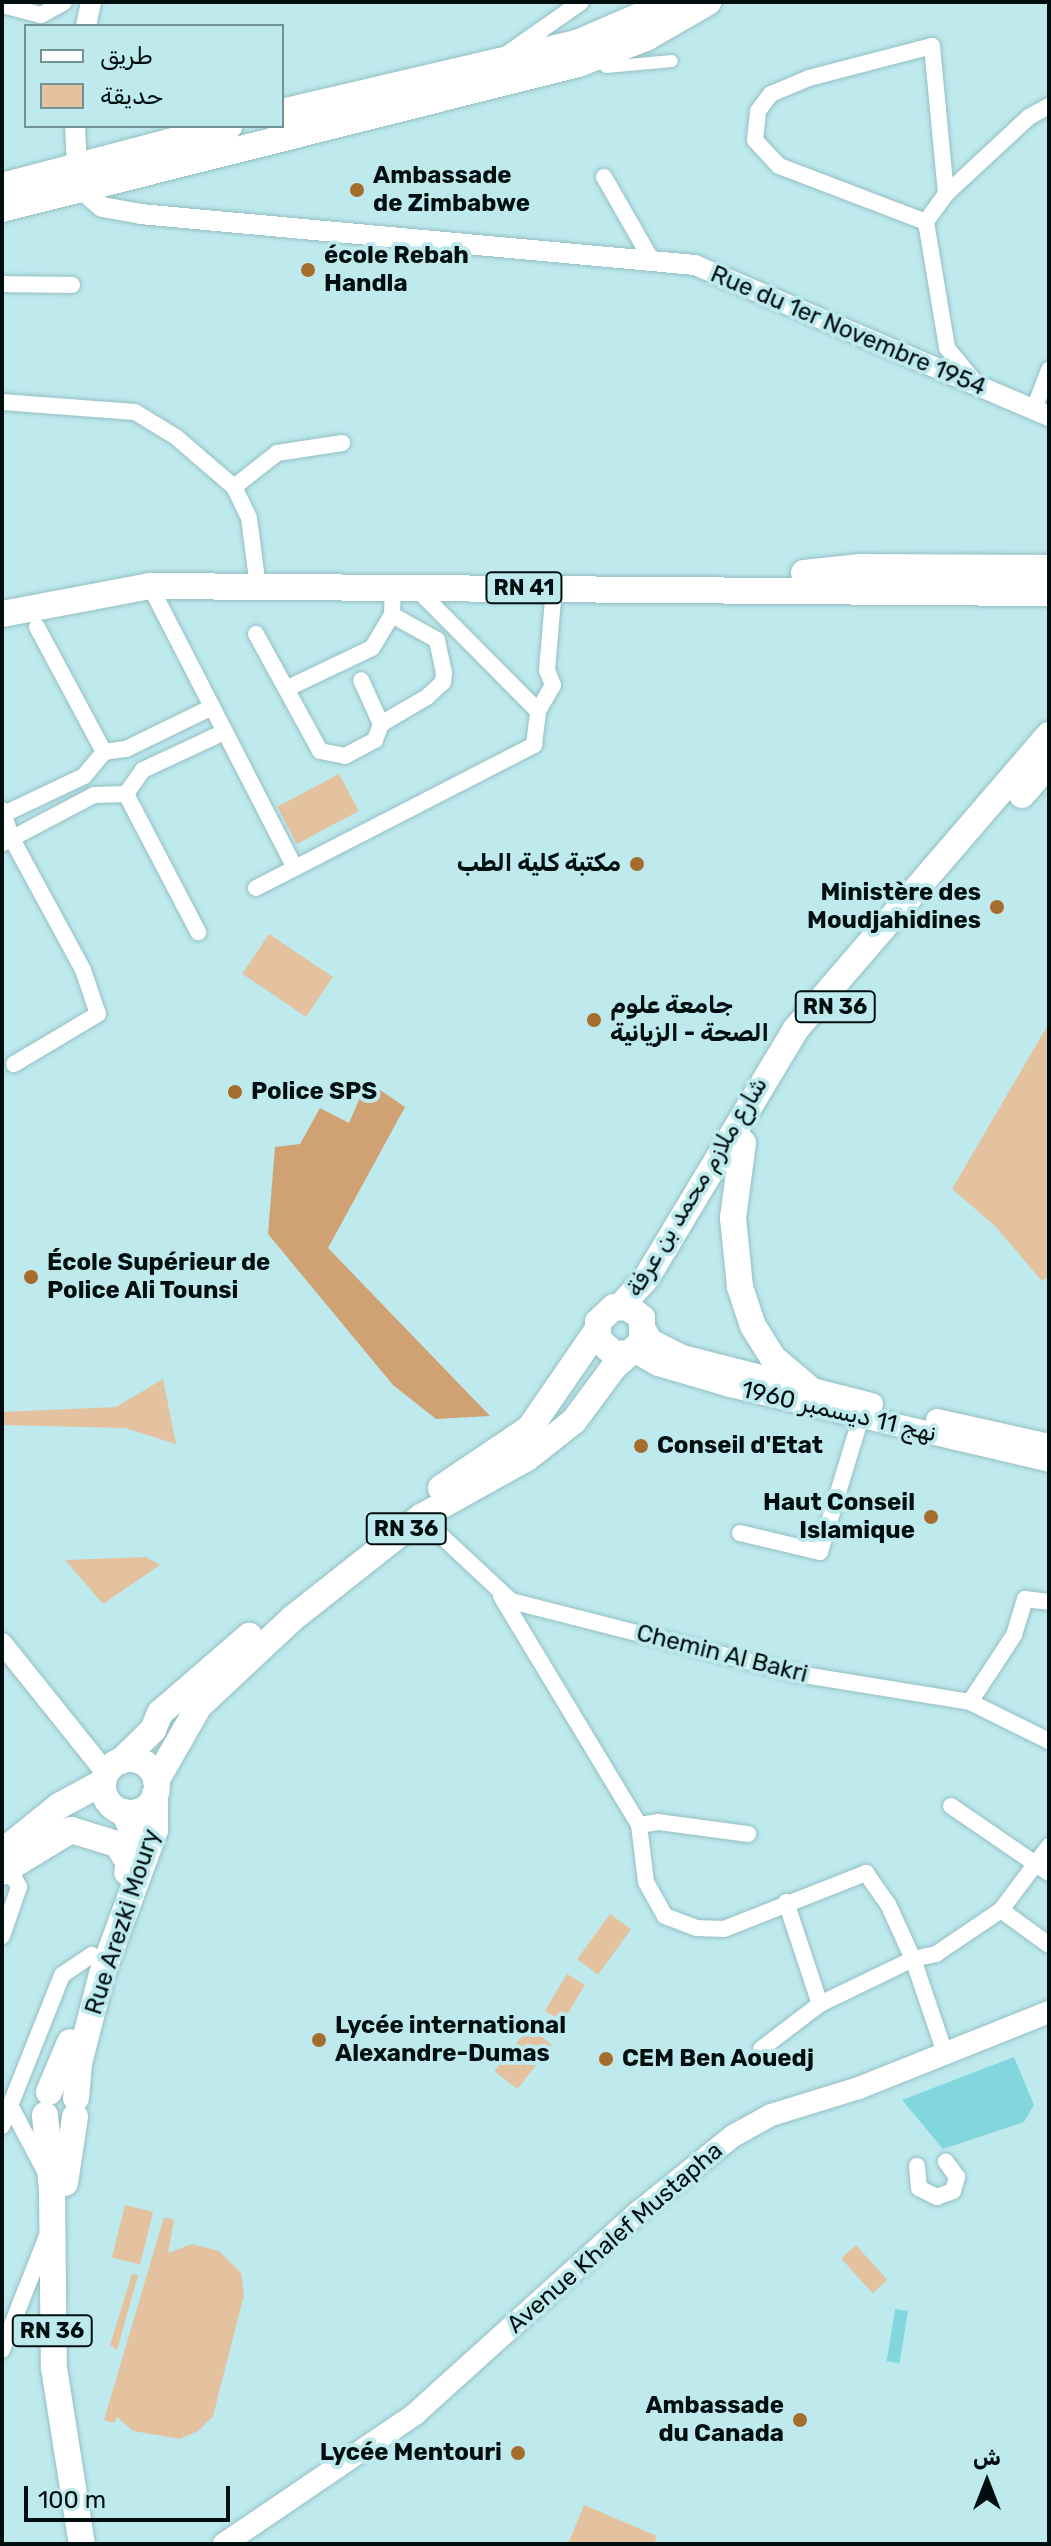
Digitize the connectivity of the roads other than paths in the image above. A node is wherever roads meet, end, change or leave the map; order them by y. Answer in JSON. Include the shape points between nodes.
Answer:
{"nodes":[{"id":1,"x":64,"y":2,"type":"edge"},
{"id":2,"x":91,"y":2,"type":"edge"},
{"id":3,"x":581,"y":2,"type":"edge"},
{"id":4,"x":672,"y":2,"type":"edge"},
{"id":5,"x":708,"y":2,"type":"edge"},
{"id":6,"x":2,"y":5,"type":"edge"},
{"id":7,"x":86,"y":24,"type":"edge"},
{"id":8,"x":672,"y":61,"type":"dead end"},
{"id":9,"x":492,"y":65,"type":"junction"},
{"id":10,"x":606,"y":67,"type":"dead end"},
{"id":11,"x":1049,"y":106,"type":"edge"},
{"id":12,"x":284,"y":112,"type":"edge"},
{"id":13,"x":75,"y":128,"type":"edge"},
{"id":14,"x":223,"y":128,"type":"edge"},
{"id":15,"x":78,"y":176,"type":"junction"},
{"id":16,"x":604,"y":177,"type":"dead end"},
{"id":17,"x":2,"y":186,"type":"edge"},
{"id":18,"x":946,"y":194,"type":"junction"},
{"id":19,"x":2,"y":209,"type":"edge"},
{"id":20,"x":926,"y":222,"type":"junction"},
{"id":21,"x":651,"y":259,"type":"junction"},
{"id":22,"x":2,"y":284,"type":"edge"},
{"id":23,"x":72,"y":285,"type":"dead end"},
{"id":24,"x":1049,"y":370,"type":"edge"},
{"id":25,"x":1004,"y":397,"type":"junction"},
{"id":26,"x":2,"y":402,"type":"edge"},
{"id":27,"x":1041,"y":412,"type":"edge"},
{"id":28,"x":342,"y":443,"type":"dead end"},
{"id":29,"x":234,"y":487,"type":"junction"},
{"id":30,"x":1049,"y":568,"type":"edge"},
{"id":31,"x":256,"y":572,"type":"junction"},
{"id":32,"x":804,"y":582,"type":"junction"},
{"id":33,"x":1049,"y":584,"type":"edge"},
{"id":34,"x":150,"y":586,"type":"junction"},
{"id":35,"x":404,"y":587,"type":"junction"},
{"id":36,"x":554,"y":588,"type":"junction"},
{"id":37,"x":1049,"y":593,"type":"edge"},
{"id":38,"x":2,"y":598,"type":"edge"},
{"id":39,"x":1049,"y":601,"type":"edge"},
{"id":40,"x":955,"y":602,"type":"junction"},
{"id":41,"x":1049,"y":612,"type":"edge"},
{"id":42,"x":2,"y":614,"type":"edge"},
{"id":43,"x":392,"y":615,"type":"junction"},
{"id":44,"x":37,"y":627,"type":"dead end"},
{"id":45,"x":256,"y":634,"type":"dead end"},
{"id":46,"x":361,"y":680,"type":"dead end"},
{"id":47,"x":288,"y":688,"type":"junction"},
{"id":48,"x":210,"y":708,"type":"junction"},
{"id":49,"x":538,"y":711,"type":"junction"},
{"id":50,"x":381,"y":724,"type":"junction"},
{"id":51,"x":224,"y":732,"type":"junction"},
{"id":52,"x":1049,"y":735,"type":"edge"},
{"id":53,"x":104,"y":752,"type":"junction"},
{"id":54,"x":1049,"y":764,"type":"edge"},
{"id":55,"x":84,"y":776,"type":"junction"},
{"id":56,"x":126,"y":794,"type":"junction"},
{"id":57,"x":94,"y":795,"type":"junction"},
{"id":58,"x":3,"y":813,"type":"edge"},
{"id":59,"x":7,"y":841,"type":"edge"},
{"id":60,"x":295,"y":868,"type":"junction"},
{"id":61,"x":256,"y":888,"type":"dead end"},
{"id":62,"x":198,"y":932,"type":"dead end"},
{"id":63,"x":14,"y":1064,"type":"dead end"},
{"id":64,"x":743,"y":1143,"type":"junction"},
{"id":65,"x":621,"y":1306,"type":"junction"},
{"id":66,"x":596,"y":1332,"type":"junction"},
{"id":67,"x":638,"y":1340,"type":"junction"},
{"id":68,"x":811,"y":1390,"type":"junction"},
{"id":69,"x":557,"y":1393,"type":"junction"},
{"id":70,"x":583,"y":1410,"type":"junction"},
{"id":71,"x":861,"y":1417,"type":"junction"},
{"id":72,"x":1049,"y":1445,"type":"edge"},
{"id":73,"x":1049,"y":1461,"type":"edge"},
{"id":74,"x":421,"y":1517,"type":"junction"},
{"id":75,"x":740,"y":1533,"type":"dead end"},
{"id":76,"x":501,"y":1596,"type":"junction"},
{"id":77,"x":1049,"y":1602,"type":"edge"},
{"id":78,"x":2,"y":1643,"type":"edge"},
{"id":79,"x":970,"y":1702,"type":"junction"},
{"id":80,"x":1049,"y":1741,"type":"edge"},
{"id":81,"x":110,"y":1772,"type":"junction"},
{"id":82,"x":156,"y":1788,"type":"junction"},
{"id":83,"x":951,"y":1806,"type":"dead end"},
{"id":84,"x":120,"y":1811,"type":"junction"},
{"id":85,"x":639,"y":1825,"type":"junction"},
{"id":86,"x":748,"y":1834,"type":"dead end"},
{"id":87,"x":1049,"y":1846,"type":"edge"},
{"id":88,"x":2,"y":1852,"type":"edge"},
{"id":89,"x":130,"y":1865,"type":"junction"},
{"id":90,"x":1043,"y":1869,"type":"edge"},
{"id":91,"x":2,"y":1872,"type":"edge"},
{"id":92,"x":786,"y":1902,"type":"junction"},
{"id":93,"x":1001,"y":1910,"type":"junction"},
{"id":94,"x":2,"y":1936,"type":"edge"},
{"id":95,"x":1049,"y":1945,"type":"edge"},
{"id":96,"x":92,"y":1955,"type":"junction"},
{"id":97,"x":913,"y":1959,"type":"junction"},
{"id":98,"x":820,"y":2004,"type":"junction"},
{"id":99,"x":1049,"y":2012,"type":"edge"},
{"id":100,"x":761,"y":2049,"type":"dead end"},
{"id":101,"x":945,"y":2053,"type":"junction"},
{"id":102,"x":47,"y":2104,"type":"junction"},
{"id":103,"x":11,"y":2107,"type":"junction"},
{"id":104,"x":76,"y":2107,"type":"junction"},
{"id":105,"x":2,"y":2126,"type":"edge"},
{"id":106,"x":946,"y":2162,"type":"dead end"},
{"id":107,"x":917,"y":2166,"type":"dead end"},
{"id":108,"x":52,"y":2189,"type":"junction"},
{"id":109,"x":52,"y":2223,"type":"junction"},
{"id":110,"x":2,"y":2350,"type":"edge"},
{"id":111,"x":85,"y":2543,"type":"edge"},
{"id":112,"x":224,"y":2544,"type":"edge"}],
"edges":[{"from":1,"to":6,"type":"street","via":[[41,15]]},
{"from":2,"to":7,"type":"street"},
{"from":3,"to":9,"type":"street"},
{"from":4,"to":9,"type":"main road","via":[[614,31]]},
{"from":5,"to":15,"type":"main road","via":[[637,42],[578,64]]},
{"from":8,"to":10,"type":"street"},
{"from":9,"to":12,"type":"main road"},
{"from":11,"to":18,"type":"street","via":[[1029,117]]},
{"from":13,"to":15,"type":"street"},
{"from":14,"to":15,"type":"main road"},
{"from":15,"to":17,"type":"main road"},
{"from":15,"to":19,"type":"main road"},
{"from":15,"to":21,"type":"street","name":"Rue du 1er Novembre 1954","via":[[102,207],[140,214]]},
{"from":16,"to":21,"type":"street"},
{"from":18,"to":20,"type":"street"},
{"from":18,"to":20,"type":"street","via":[[932,46],[809,78],[771,94],[758,111],[755,140],[779,166]]},
{"from":20,"to":25,"type":"street","via":[[947,348],[969,378]]},
{"from":21,"to":25,"type":"street","name":"Rue du 1er Novembre 1954","via":[[695,265]]},
{"from":22,"to":23,"type":"street"},
{"from":24,"to":27,"type":"street"},
{"from":25,"to":27,"type":"street","name":"Rue du 1er Novembre 1954"},
{"from":26,"to":29,"type":"street","via":[[135,412],[176,437]]},
{"from":28,"to":29,"type":"street","via":[[277,453]]},
{"from":29,"to":31,"type":"street","via":[[249,518]]},
{"from":30,"to":32,"type":"main road","number":"RN 41","via":[[859,567]]},
{"from":31,"to":32,"type":"main road","number":"RN 41"},
{"from":31,"to":38,"type":"main road","number":"RN 41","via":[[146,573]]},
{"from":32,"to":33,"type":"main road","number":"RN 41"},
{"from":32,"to":36,"type":"main road","number":"RN 41"},
{"from":32,"to":37,"type":"main road","number":"RN 41"},
{"from":32,"to":40,"type":"main road","number":"RN 41"},
{"from":34,"to":35,"type":"main road","number":"RN 41"},
{"from":34,"to":42,"type":"main road","number":"RN 41"},
{"from":34,"to":48,"type":"street"},
{"from":35,"to":36,"type":"main road","number":"RN 41"},
{"from":35,"to":43,"type":"street"},
{"from":35,"to":49,"type":"street"},
{"from":36,"to":49,"type":"street","via":[[547,670],[553,685]]},
{"from":39,"to":40,"type":"main road","number":"RN 41"},
{"from":40,"to":41,"type":"main road"},
{"from":43,"to":47,"type":"street","via":[[372,648]]},
{"from":43,"to":50,"type":"street","via":[[437,640],[444,673],[443,682],[427,697]]},
{"from":44,"to":53,"type":"street"},
{"from":45,"to":47,"type":"street"},
{"from":46,"to":50,"type":"street"},
{"from":47,"to":50,"type":"street","via":[[320,751],[345,756],[375,740]]},
{"from":48,"to":51,"type":"street"},
{"from":48,"to":53,"type":"street","via":[[126,749]]},
{"from":49,"to":60,"type":"street","via":[[534,745]]},
{"from":51,"to":56,"type":"street","via":[[143,770]]},
{"from":51,"to":60,"type":"street"},
{"from":52,"to":65,"type":"main road","name":"شارع ملازم محمد بن عرفة","number":"RN 36","via":[[796,1029],[647,1277]]},
{"from":53,"to":55,"type":"street"},
{"from":54,"to":64,"type":"main road","name":"شارع ملازم محمد بن عرفة","number":"RN 36","via":[[813,1032]]},
{"from":55,"to":57,"type":"street"},
{"from":55,"to":58,"type":"street"},
{"from":56,"to":57,"type":"street"},
{"from":56,"to":62,"type":"street"},
{"from":57,"to":59,"type":"street"},
{"from":58,"to":59,"type":"street"},
{"from":59,"to":63,"type":"street","via":[[83,970],[98,1014]]},
{"from":60,"to":61,"type":"street"},
{"from":64,"to":67,"type":"main road","name":"شارع ملازم محمد بن عرفة","number":"RN 36","via":[[664,1282]]},
{"from":64,"to":68,"type":"main road","via":[[733,1218],[740,1287],[753,1326],[773,1358]]},
{"from":65,"to":66,"type":"main road","via":[[602,1315]]},
{"from":65,"to":67,"type":"main road","via":[[636,1312]]},
{"from":66,"to":67,"type":"main road","via":[[607,1351]]},
{"from":66,"to":69,"type":"main road","number":"RN 36"},
{"from":67,"to":68,"type":"main road","name":"نهج 11 ديسمبر 1960"},
{"from":67,"to":70,"type":"main road","number":"RN 36"},
{"from":67,"to":71,"type":"main road","name":"نهج 11 ديسمبر 1960","via":[[692,1376]]},
{"from":68,"to":72,"type":"main road","name":"نهج 11 ديسمبر 1960"},
{"from":69,"to":70,"type":"main road","via":[[572,1377],[586,1375],[591,1387]]},
{"from":69,"to":81,"type":"main road","number":"RN 36","via":[[521,1436],[347,1553],[196,1680]]},
{"from":70,"to":74,"type":"main road","number":"RN 36","via":[[527,1458]]},
{"from":71,"to":73,"type":"main road","name":"نهج 11 ديسمبر 1960"},
{"from":71,"to":75,"type":"street","via":[[820,1552]]},
{"from":74,"to":76,"type":"street","name":"Chemin Al Bakri"},
{"from":74,"to":82,"type":"main road","number":"RN 36","via":[[353,1567],[211,1692]]},
{"from":76,"to":79,"type":"street","name":"Chemin Al Bakri","via":[[798,1674]]},
{"from":76,"to":85,"type":"street"},
{"from":77,"to":79,"type":"street","via":[[1025,1599],[1014,1635]]},
{"from":78,"to":81,"type":"street"},
{"from":79,"to":80,"type":"street","name":"Chemin Al Bakri"},
{"from":81,"to":82,"type":"main road","via":[[143,1763]]},
{"from":81,"to":84,"type":"main road","via":[[106,1798]]},
{"from":81,"to":88,"type":"main road","number":"RN 36"},
{"from":82,"to":84,"type":"main road","via":[[143,1809]]},
{"from":82,"to":104,"type":"main road","name":"Rue Arezki Moury","number":"RN 36","via":[[155,1830],[102,1974]]},
{"from":83,"to":90,"type":"street"},
{"from":84,"to":89,"type":"main road","name":"Rue Arezki Moury","via":[[133,1825]]},
{"from":84,"to":91,"type":"main road","via":[[57,1827]]},
{"from":85,"to":86,"type":"street","via":[[658,1822]]},
{"from":85,"to":92,"type":"street","via":[[646,1882],[665,1916],[710,1931]]},
{"from":87,"to":90,"type":"street"},
{"from":89,"to":91,"type":"main road","via":[[117,1844],[71,1830]]},
{"from":89,"to":96,"type":"main road","name":"Rue Arezki Moury"},
{"from":90,"to":93,"type":"street"},
{"from":91,"to":94,"type":"street","via":[[19,1887]]},
{"from":92,"to":97,"type":"street","via":[[866,1873],[888,1904]]},
{"from":92,"to":98,"type":"street"},
{"from":93,"to":95,"type":"street"},
{"from":93,"to":97,"type":"street","via":[[936,1954]]},
{"from":96,"to":102,"type":"main road","name":"Rue Arezki Moury","via":[[66,2060]]},
{"from":96,"to":103,"type":"street","via":[[62,1975]]},
{"from":97,"to":98,"type":"street"},
{"from":97,"to":101,"type":"street"},
{"from":98,"to":100,"type":"street"},
{"from":99,"to":101,"type":"main road","name":"Avenue Khalef Mustapha"},
{"from":101,"to":112,"type":"main road","name":"Avenue Khalef Mustapha","via":[[771,2115],[733,2136],[640,2211],[415,2414]]},
{"from":102,"to":104,"type":"main road","via":[[59,2124]]},
{"from":102,"to":108,"type":"main road","name":"Rue Arezki Moury","number":"RN 36"},
{"from":103,"to":105,"type":"street"},
{"from":103,"to":108,"type":"street"},
{"from":104,"to":111,"type":"main road","name":"Rue Arezki Moury","number":"RN 36","via":[[66,2180],[66,2353]]},
{"from":106,"to":107,"type":"street","via":[[957,2177],[953,2191],[937,2197],[919,2188]]},
{"from":108,"to":109,"type":"main road","name":"Rue Arezki Moury","number":"RN 36"},
{"from":109,"to":110,"type":"street"},
{"from":109,"to":111,"type":"main road","name":"Rue Arezki Moury","number":"RN 36","via":[[54,2368]]}]}
